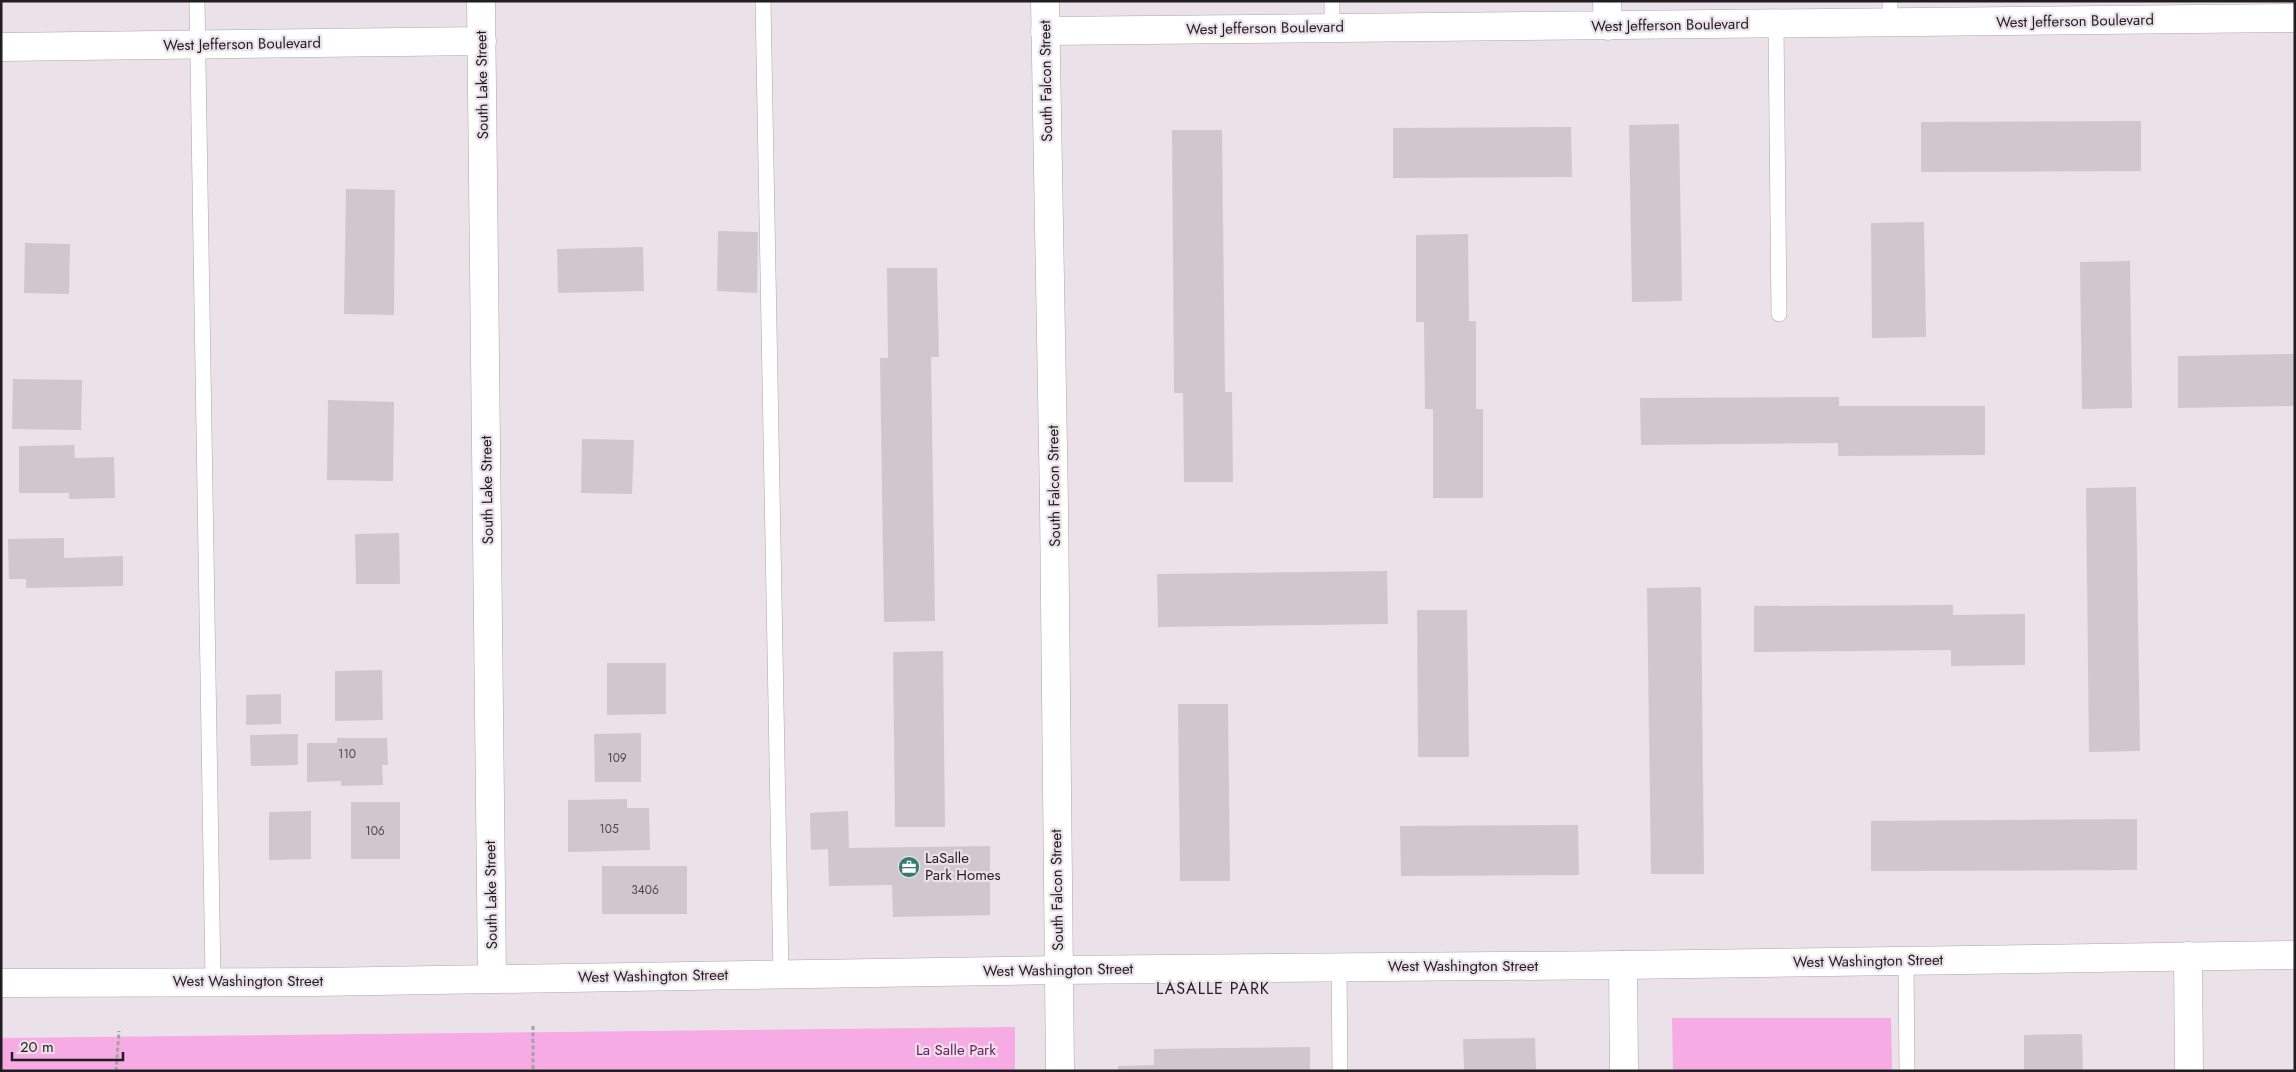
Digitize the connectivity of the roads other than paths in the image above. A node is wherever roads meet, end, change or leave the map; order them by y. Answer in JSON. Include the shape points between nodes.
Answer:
{"nodes":[{"id":1,"x":197,"y":1,"type":"edge"},
{"id":2,"x":481,"y":1,"type":"edge"},
{"id":3,"x":763,"y":1,"type":"edge"},
{"id":4,"x":1045,"y":1,"type":"edge"},
{"id":5,"x":2172,"y":10,"type":"edge"},
{"id":6,"x":1890,"y":12,"type":"edge"},
{"id":7,"x":1332,"y":14,"type":"edge"},
{"id":8,"x":1608,"y":14,"type":"edge"},
{"id":9,"x":2295,"y":18,"type":"edge"},
{"id":10,"x":1776,"y":24,"type":"junction"},
{"id":11,"x":1045,"y":31,"type":"junction"},
{"id":12,"x":482,"y":41,"type":"junction"},
{"id":13,"x":197,"y":46,"type":"junction"},
{"id":14,"x":1,"y":47,"type":"edge"},
{"id":15,"x":1779,"y":314,"type":"dead end"},
{"id":16,"x":2295,"y":955,"type":"edge"},
{"id":17,"x":2188,"y":956,"type":"junction"},
{"id":18,"x":1906,"y":961,"type":"junction"},
{"id":19,"x":1623,"y":965,"type":"junction"},
{"id":20,"x":1339,"y":967,"type":"junction"},
{"id":21,"x":1058,"y":970,"type":"junction"},
{"id":22,"x":781,"y":975,"type":"junction"},
{"id":23,"x":492,"y":978,"type":"junction"},
{"id":24,"x":214,"y":980,"type":"junction"},
{"id":25,"x":1,"y":982,"type":"edge"},
{"id":26,"x":1060,"y":1071,"type":"edge"},
{"id":27,"x":1340,"y":1071,"type":"edge"},
{"id":28,"x":1624,"y":1071,"type":"edge"},
{"id":29,"x":1907,"y":1071,"type":"edge"},
{"id":30,"x":2189,"y":1071,"type":"edge"}],
"edges":[{"from":1,"to":13,"type":"lane"},
{"from":2,"to":12,"type":"street","name":"South Lake Street"},
{"from":3,"to":22,"type":"lane"},
{"from":4,"to":11,"type":"street","name":"South Falcon Street"},
{"from":5,"to":6,"type":"street","name":"West Jefferson Boulevard"},
{"from":5,"to":9,"type":"street","name":"West Jefferson Boulevard"},
{"from":6,"to":10,"type":"street","name":"West Jefferson Boulevard"},
{"from":7,"to":8,"type":"street","name":"West Jefferson Boulevard"},
{"from":7,"to":11,"type":"street","name":"West Jefferson Boulevard"},
{"from":8,"to":10,"type":"street","name":"West Jefferson Boulevard"},
{"from":10,"to":15,"type":"lane"},
{"from":11,"to":21,"type":"street","name":"South Falcon Street"},
{"from":12,"to":13,"type":"street","name":"West Jefferson Boulevard"},
{"from":12,"to":23,"type":"street","name":"South Lake Street"},
{"from":13,"to":14,"type":"street","name":"West Jefferson Boulevard"},
{"from":13,"to":24,"type":"lane"},
{"from":16,"to":17,"type":"street","name":"West Washington Street"},
{"from":17,"to":18,"type":"street","name":"West Washington Street"},
{"from":17,"to":30,"type":"street"},
{"from":18,"to":19,"type":"street","name":"West Washington Street"},
{"from":18,"to":29,"type":"lane"},
{"from":19,"to":20,"type":"street","name":"West Washington Street"},
{"from":19,"to":28,"type":"street"},
{"from":20,"to":21,"type":"street","name":"West Washington Street"},
{"from":20,"to":27,"type":"lane"},
{"from":21,"to":22,"type":"street","name":"West Washington Street"},
{"from":21,"to":26,"type":"street","name":"South Falcon Street"},
{"from":22,"to":23,"type":"street","name":"West Washington Street"},
{"from":23,"to":24,"type":"street","name":"West Washington Street","via":[[316,982]]},
{"from":24,"to":25,"type":"street","name":"West Washington Street"}]}
